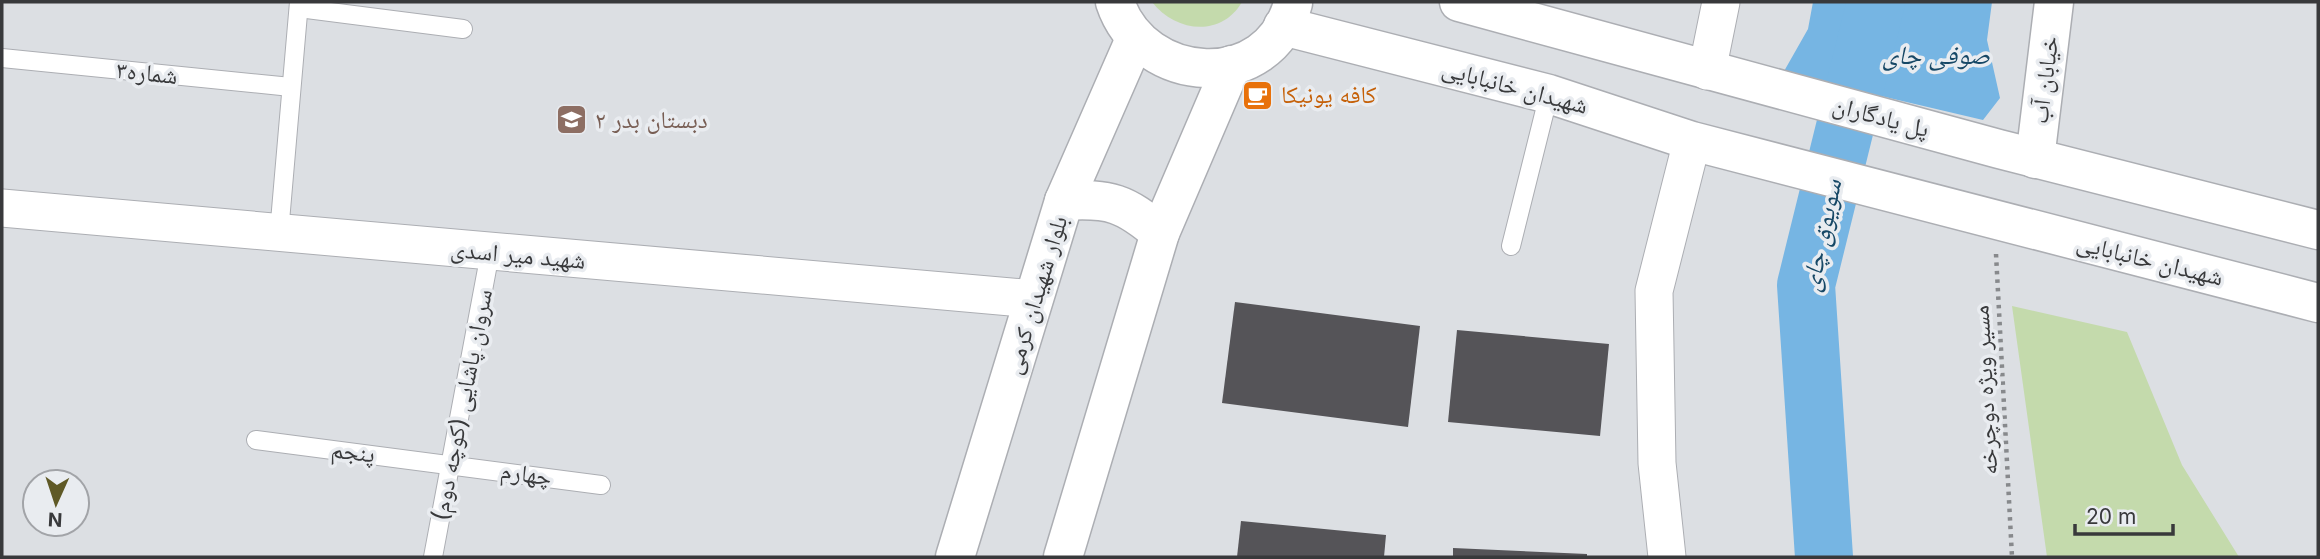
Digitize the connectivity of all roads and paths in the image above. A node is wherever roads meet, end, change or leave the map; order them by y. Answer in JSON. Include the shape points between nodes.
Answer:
{"nodes":[{"id":1,"x":1115,"y":2,"type":"edge"},
{"id":2,"x":1460,"y":2,"type":"edge"},
{"id":3,"x":1721,"y":2,"type":"edge"},
{"id":4,"x":2054,"y":2,"type":"edge"},
{"id":5,"x":299,"y":5,"type":"edge"},
{"id":6,"x":1288,"y":14,"type":"edge"},
{"id":7,"x":463,"y":29,"type":"dead end"},
{"id":8,"x":1135,"y":39,"type":"junction"},
{"id":9,"x":2,"y":58,"type":"edge"},
{"id":10,"x":1232,"y":65,"type":"junction"},
{"id":11,"x":1707,"y":71,"type":"junction"},
{"id":12,"x":291,"y":87,"type":"junction"},
{"id":13,"x":1549,"y":94,"type":"junction"},
{"id":14,"x":1692,"y":141,"type":"junction"},
{"id":15,"x":2035,"y":159,"type":"junction"},
{"id":16,"x":1064,"y":201,"type":"junction"},
{"id":17,"x":2,"y":208,"type":"edge"},
{"id":18,"x":1988,"y":218,"type":"junction"},
{"id":19,"x":2318,"y":230,"type":"edge"},
{"id":20,"x":279,"y":233,"type":"junction"},
{"id":21,"x":1160,"y":233,"type":"junction"},
{"id":22,"x":1511,"y":246,"type":"dead end"},
{"id":23,"x":490,"y":253,"type":"junction"},
{"id":24,"x":1034,"y":299,"type":"junction"},
{"id":25,"x":2318,"y":303,"type":"edge"},
{"id":26,"x":256,"y":440,"type":"dead end"},
{"id":27,"x":450,"y":464,"type":"junction"},
{"id":28,"x":601,"y":485,"type":"dead end"},
{"id":29,"x":433,"y":557,"type":"edge"},
{"id":30,"x":955,"y":557,"type":"edge"},
{"id":31,"x":1063,"y":557,"type":"edge"},
{"id":32,"x":1667,"y":557,"type":"edge"},
{"id":33,"x":2012,"y":557,"type":"edge"}],
"edges":[{"from":1,"to":8,"type":"main road"},
{"from":2,"to":11,"type":"main road"},
{"from":3,"to":11,"type":"street"},
{"from":4,"to":15,"type":"main road","name":"خیابان آب"},
{"from":5,"to":7,"type":"lane"},
{"from":5,"to":12,"type":"lane"},
{"from":6,"to":10,"type":"main road","via":[[1256,53]]},
{"from":6,"to":13,"type":"main road","name":"شهیدان خانبابایی"},
{"from":8,"to":10,"type":"main road","via":[[1156,56],[1180,66]]},
{"from":8,"to":16,"type":"main road","name":"بلوار شهیدان کرمی"},
{"from":9,"to":12,"type":"lane","name":"شماره۳"},
{"from":10,"to":21,"type":"main road"},
{"from":11,"to":15,"type":"main road","name":"پل یادگاران"},
{"from":12,"to":20,"type":"lane"},
{"from":13,"to":14,"type":"main road","name":"شهیدان خانبابایی"},
{"from":13,"to":22,"type":"lane"},
{"from":14,"to":18,"type":"main road","name":"شهیدان خانبابایی"},
{"from":14,"to":32,"type":"street","via":[[1654,291],[1657,463]]},
{"from":15,"to":19,"type":"main road"},
{"from":16,"to":21,"type":"main road","via":[[1100,198],[1133,209]]},
{"from":16,"to":24,"type":"main road","name":"بلوار شهیدان کرمی"},
{"from":17,"to":20,"type":"street","name":"شهید میر اسدی"},
{"from":18,"to":25,"type":"main road","name":"شهیدان خانبابایی"},
{"from":18,"to":33,"type":"path","name":"مسیر ویژه دوچرخه"},
{"from":20,"to":23,"type":"street","name":"شهید میر اسدی"},
{"from":21,"to":31,"type":"main road"},
{"from":23,"to":24,"type":"street","name":"شهید میر اسدی"},
{"from":23,"to":27,"type":"lane","name":"سروان پاشایی (کوچه دوم)"},
{"from":24,"to":30,"type":"main road","name":"بلوار شهیدان کرمی"},
{"from":26,"to":27,"type":"lane","name":"پنجم"},
{"from":27,"to":28,"type":"lane","name":"چهارم"},
{"from":27,"to":29,"type":"lane","name":"سروان پاشایی (کوچه دوم)"}]}
